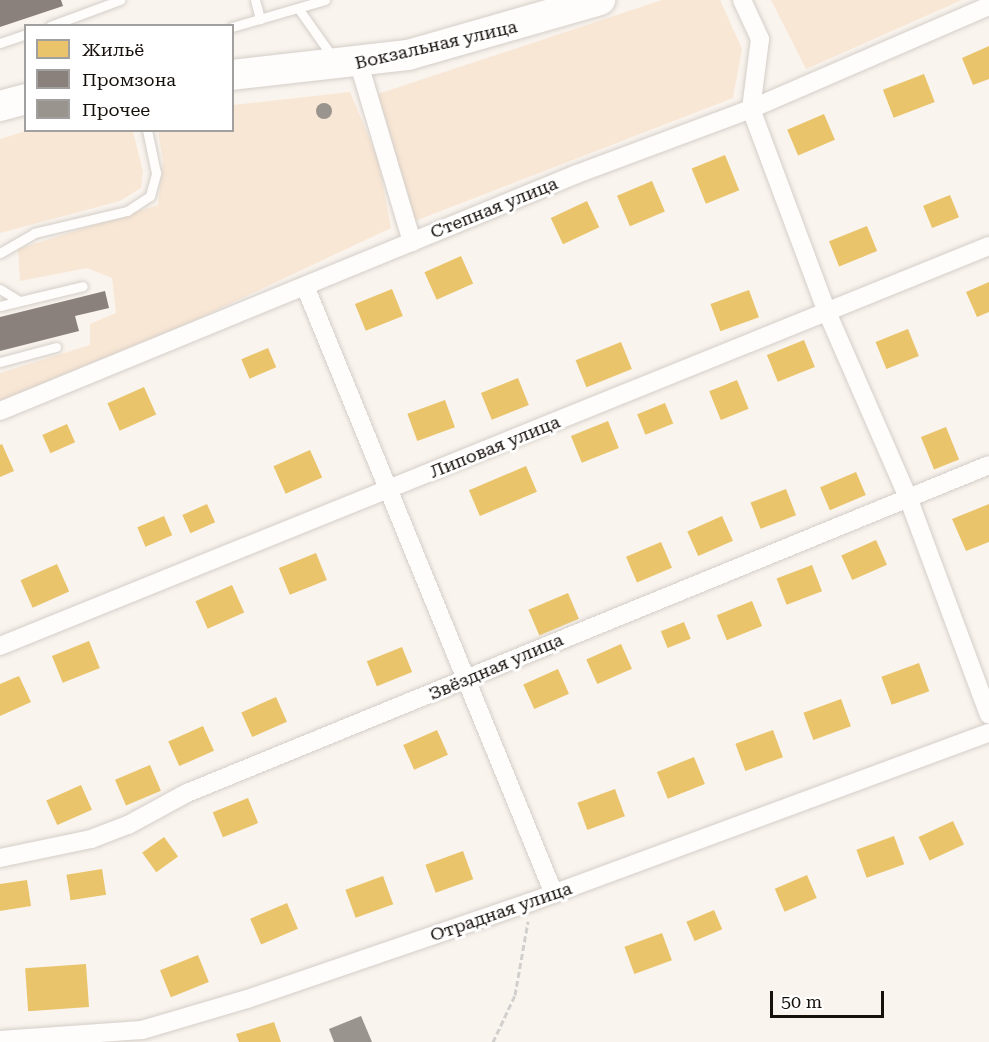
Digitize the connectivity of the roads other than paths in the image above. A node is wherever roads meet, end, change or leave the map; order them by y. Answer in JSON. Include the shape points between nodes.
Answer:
{"nodes":[{"id":1,"x":120,"y":0,"type":"edge"},
{"id":2,"x":255,"y":0,"type":"edge"},
{"id":3,"x":325,"y":0,"type":"edge"},
{"id":4,"x":600,"y":0,"type":"edge"},
{"id":5,"x":742,"y":0,"type":"edge"},
{"id":6,"x":989,"y":6,"type":"edge"},
{"id":7,"x":298,"y":8,"type":"junction"},
{"id":8,"x":260,"y":19,"type":"junction"},
{"id":9,"x":55,"y":24,"type":"edge"},
{"id":10,"x":234,"y":26,"type":"edge"},
{"id":11,"x":24,"y":35,"type":"edge"},
{"id":12,"x":0,"y":44,"type":"edge"},
{"id":13,"x":349,"y":65,"type":"junction"},
{"id":14,"x":234,"y":75,"type":"edge"},
{"id":15,"x":24,"y":100,"type":"edge"},
{"id":16,"x":0,"y":106,"type":"edge"},
{"id":17,"x":751,"y":109,"type":"junction"},
{"id":18,"x":147,"y":132,"type":"edge"},
{"id":19,"x":412,"y":242,"type":"junction"},
{"id":20,"x":989,"y":246,"type":"edge"},
{"id":21,"x":0,"y":253,"type":"edge"},
{"id":22,"x":83,"y":286,"type":"dead end"},
{"id":23,"x":305,"y":286,"type":"junction"},
{"id":24,"x":0,"y":289,"type":"edge"},
{"id":25,"x":19,"y":301,"type":"junction"},
{"id":26,"x":0,"y":306,"type":"edge"},
{"id":27,"x":827,"y":312,"type":"junction"},
{"id":28,"x":57,"y":347,"type":"dead end"},
{"id":29,"x":0,"y":362,"type":"edge"},
{"id":30,"x":0,"y":411,"type":"edge"},
{"id":31,"x":989,"y":465,"type":"edge"},
{"id":32,"x":389,"y":489,"type":"junction"},
{"id":33,"x":909,"y":500,"type":"junction"},
{"id":34,"x":0,"y":646,"type":"edge"},
{"id":35,"x":469,"y":679,"type":"junction"},
{"id":36,"x":989,"y":715,"type":"edge"},
{"id":37,"x":989,"y":733,"type":"edge"},
{"id":38,"x":0,"y":858,"type":"edge"},
{"id":39,"x":554,"y":894,"type":"junction"},
{"id":40,"x":0,"y":1040,"type":"edge"}],
"edges":[{"from":1,"to":9,"type":"lane"},
{"from":2,"to":8,"type":"lane"},
{"from":3,"to":7,"type":"lane"},
{"from":4,"to":13,"type":"main road","name":"Вокзальная улица","via":[[466,42]]},
{"from":5,"to":17,"type":"street","via":[[760,39]]},
{"from":6,"to":17,"type":"street","name":"Степная улица"},
{"from":7,"to":8,"type":"lane"},
{"from":7,"to":13,"type":"lane"},
{"from":8,"to":10,"type":"lane"},
{"from":11,"to":12,"type":"lane"},
{"from":13,"to":14,"type":"main road","name":"Вокзальная улица"},
{"from":13,"to":19,"type":"street"},
{"from":15,"to":16,"type":"main road"},
{"from":17,"to":19,"type":"street","name":"Степная улица"},
{"from":17,"to":27,"type":"street"},
{"from":18,"to":21,"type":"lane","via":[[156,173],[150,196],[127,212],[34,233]]},
{"from":19,"to":23,"type":"street","name":"Степная улица"},
{"from":20,"to":27,"type":"street","name":"Липовая улица"},
{"from":22,"to":25,"type":"lane"},
{"from":23,"to":30,"type":"street","name":"Степная улица"},
{"from":23,"to":32,"type":"street"},
{"from":24,"to":25,"type":"lane"},
{"from":25,"to":26,"type":"lane"},
{"from":27,"to":32,"type":"street","name":"Липовая улица"},
{"from":27,"to":33,"type":"street"},
{"from":28,"to":29,"type":"lane"},
{"from":31,"to":33,"type":"street","name":"Звёздная улица"},
{"from":32,"to":34,"type":"street","name":"Липовая улица"},
{"from":32,"to":35,"type":"street"},
{"from":33,"to":35,"type":"street","name":"Звёздная улица"},
{"from":33,"to":36,"type":"street"},
{"from":35,"to":38,"type":"street","name":"Звёздная улица","via":[[187,793],[119,828]]},
{"from":35,"to":39,"type":"street"},
{"from":37,"to":39,"type":"street","name":"Отрадная улица"},
{"from":39,"to":40,"type":"street","name":"Отрадная улица","via":[[142,1030]]}]}
